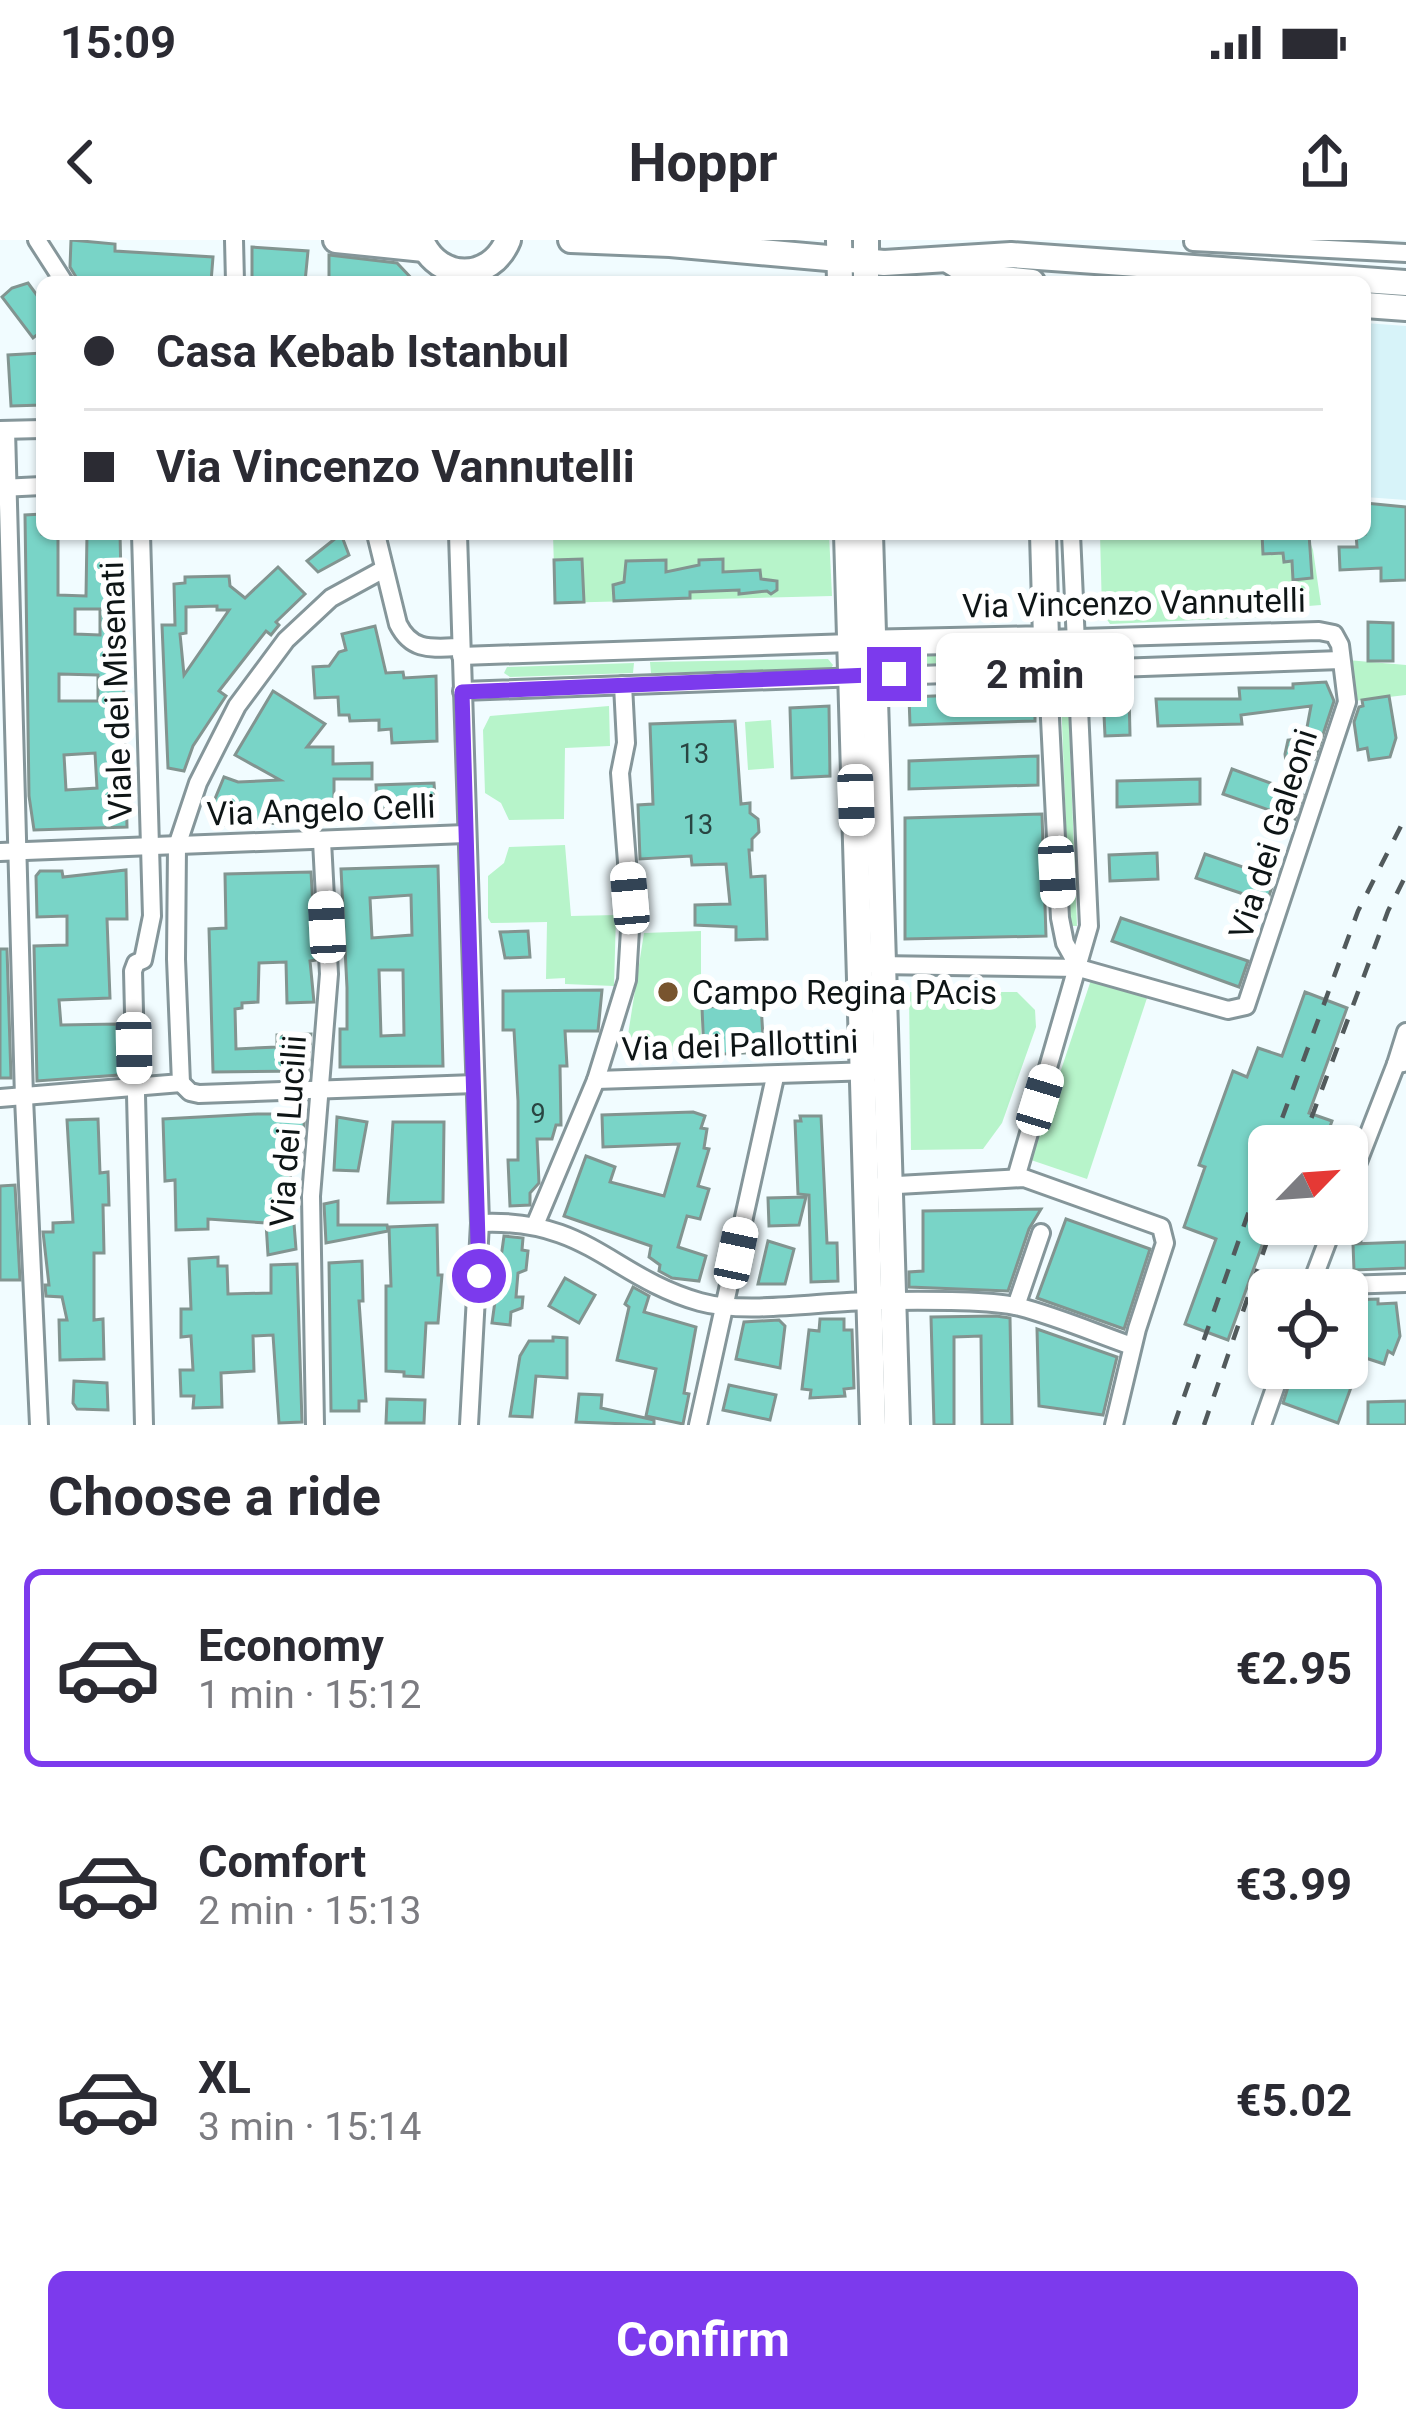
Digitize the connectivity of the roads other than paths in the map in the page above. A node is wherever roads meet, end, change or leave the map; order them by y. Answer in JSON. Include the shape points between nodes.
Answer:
{"nodes":[{"id":1,"x":37,"y":240,"type":"edge"},
{"id":2,"x":234,"y":240,"type":"edge"},
{"id":3,"x":336,"y":240,"type":"edge"},
{"id":4,"x":508,"y":240,"type":"edge"},
{"id":5,"x":571,"y":240,"type":"edge"},
{"id":6,"x":1193,"y":241,"type":"edge"},
{"id":7,"x":670,"y":242,"type":"edge"},
{"id":8,"x":422,"y":244,"type":"edge"},
{"id":9,"x":944,"y":254,"type":"edge"},
{"id":10,"x":1406,"y":254,"type":"edge"},
{"id":11,"x":839,"y":260,"type":"edge"},
{"id":12,"x":866,"y":261,"type":"edge"},
{"id":13,"x":1193,"y":268,"type":"junction"},
{"id":14,"x":60,"y":276,"type":"edge"},
{"id":15,"x":235,"y":276,"type":"edge"},
{"id":16,"x":459,"y":276,"type":"edge"},
{"id":17,"x":467,"y":276,"type":"edge"},
{"id":18,"x":974,"y":276,"type":"edge"},
{"id":19,"x":1307,"y":276,"type":"edge"},
{"id":20,"x":1371,"y":281,"type":"edge"},
{"id":21,"x":1406,"y":283,"type":"edge"},
{"id":22,"x":1371,"y":305,"type":"edge"},
{"id":23,"x":1406,"y":308,"type":"edge"},
{"id":24,"x":36,"y":429,"type":"edge"},
{"id":25,"x":3,"y":430,"type":"edge"},
{"id":26,"x":36,"y":487,"type":"edge"},
{"id":27,"x":6,"y":493,"type":"edge"},
{"id":28,"x":141,"y":540,"type":"edge"},
{"id":29,"x":378,"y":540,"type":"edge"},
{"id":30,"x":458,"y":540,"type":"edge"},
{"id":31,"x":848,"y":540,"type":"edge"},
{"id":32,"x":870,"y":540,"type":"edge"},
{"id":33,"x":1043,"y":540,"type":"edge"},
{"id":34,"x":1071,"y":540,"type":"edge"},
{"id":35,"x":385,"y":569,"type":"junction"},
{"id":36,"x":1046,"y":638,"type":"junction"},
{"id":37,"x":1076,"y":638,"type":"junction"},
{"id":38,"x":861,"y":642,"type":"junction"},
{"id":39,"x":461,"y":651,"type":"junction"},
{"id":40,"x":1341,"y":660,"type":"junction"},
{"id":41,"x":1076,"y":668,"type":"junction"},
{"id":42,"x":1046,"y":669,"type":"junction"},
{"id":43,"x":862,"y":675,"type":"junction"},
{"id":44,"x":623,"y":685,"type":"junction"},
{"id":45,"x":462,"y":692,"type":"junction"},
{"id":46,"x":466,"y":834,"type":"junction"},
{"id":47,"x":322,"y":841,"type":"junction"},
{"id":48,"x":178,"y":845,"type":"junction"},
{"id":49,"x":152,"y":847,"type":"junction"},
{"id":50,"x":9,"y":852,"type":"edge"},
{"id":51,"x":176,"y":959,"type":"junction"},
{"id":52,"x":143,"y":960,"type":"junction"},
{"id":53,"x":872,"y":965,"type":"junction"},
{"id":54,"x":1078,"y":968,"type":"junction"},
{"id":55,"x":1406,"y":1032,"type":"edge"},
{"id":56,"x":1401,"y":1064,"type":"edge"},
{"id":57,"x":874,"y":1071,"type":"junction"},
{"id":58,"x":775,"y":1077,"type":"junction"},
{"id":59,"x":596,"y":1080,"type":"junction"},
{"id":60,"x":181,"y":1083,"type":"junction"},
{"id":61,"x":476,"y":1084,"type":"junction"},
{"id":62,"x":135,"y":1087,"type":"junction"},
{"id":63,"x":318,"y":1090,"type":"junction"},
{"id":64,"x":24,"y":1098,"type":"junction"},
{"id":65,"x":0,"y":1099,"type":"edge"},
{"id":66,"x":1368,"y":1141,"type":"edge"},
{"id":67,"x":1016,"y":1178,"type":"junction"},
{"id":68,"x":878,"y":1186,"type":"junction"},
{"id":69,"x":480,"y":1222,"type":"junction"},
{"id":70,"x":535,"y":1225,"type":"junction"},
{"id":71,"x":1041,"y":1233,"type":"dead end"},
{"id":72,"x":1406,"y":1282,"type":"edge"},
{"id":73,"x":1368,"y":1284,"type":"edge"},
{"id":74,"x":882,"y":1301,"type":"junction"},
{"id":75,"x":725,"y":1306,"type":"junction"},
{"id":76,"x":1016,"y":1306,"type":"junction"},
{"id":77,"x":1132,"y":1346,"type":"junction"},
{"id":78,"x":1275,"y":1389,"type":"edge"},
{"id":79,"x":39,"y":1425,"type":"edge"},
{"id":80,"x":144,"y":1425,"type":"edge"},
{"id":81,"x":315,"y":1425,"type":"edge"},
{"id":82,"x":469,"y":1425,"type":"edge"},
{"id":83,"x":698,"y":1425,"type":"edge"},
{"id":84,"x":873,"y":1425,"type":"edge"},
{"id":85,"x":897,"y":1425,"type":"edge"},
{"id":86,"x":1114,"y":1425,"type":"edge"},
{"id":87,"x":1262,"y":1425,"type":"edge"}],
"edges":[{"from":1,"to":14,"type":"street"},
{"from":2,"to":15,"type":"street"},
{"from":3,"to":8,"type":"street"},
{"from":4,"to":17,"type":"street","via":[[492,263]]},
{"from":5,"to":7,"type":"street"},
{"from":6,"to":10,"type":"street"},
{"from":6,"to":13,"type":"street"},
{"from":7,"to":11,"type":"street"},
{"from":8,"to":16,"type":"street"},
{"from":9,"to":12,"type":"street"},
{"from":9,"to":13,"type":"street"},
{"from":9,"to":18,"type":"street"},
{"from":11,"to":12,"type":"street"},
{"from":13,"to":19,"type":"street"},
{"from":20,"to":21,"type":"street"},
{"from":22,"to":23,"type":"street"},
{"from":24,"to":25,"type":"street"},
{"from":25,"to":27,"type":"street"},
{"from":26,"to":27,"type":"street"},
{"from":27,"to":50,"type":"street"},
{"from":28,"to":49,"type":"street","name":"Viale dei Misenati"},
{"from":29,"to":35,"type":"street"},
{"from":30,"to":39,"type":"street"},
{"from":31,"to":38,"type":"street"},
{"from":32,"to":38,"type":"street"},
{"from":33,"to":36,"type":"street"},
{"from":34,"to":37,"type":"street"},
{"from":35,"to":39,"type":"street","name":"Via Vincenzo Vannutelli","via":[[408,640]]},
{"from":35,"to":48,"type":"street","via":[[320,606],[265,666],[216,744]]},
{"from":36,"to":37,"type":"street","name":"Via Vincenzo Vannutelli"},
{"from":36,"to":38,"type":"street","name":"Via Vincenzo Vannutelli"},
{"from":36,"to":42,"type":"street"},
{"from":37,"to":40,"type":"street","name":"Via Vincenzo Vannutelli","via":[[1324,632],[1339,641]]},
{"from":37,"to":41,"type":"street"},
{"from":38,"to":39,"type":"street","name":"Via Vincenzo Vannutelli"},
{"from":38,"to":43,"type":"street"},
{"from":39,"to":45,"type":"street"},
{"from":40,"to":41,"type":"street","name":"Via Vincenzo Vannutelli"},
{"from":40,"to":54,"type":"street","name":"Via dei Galeoni","via":[[1347,702],[1246,1006],[1228,1010]]},
{"from":41,"to":42,"type":"street","name":"Via Vincenzo Vannutelli"},
{"from":41,"to":54,"type":"street","via":[[1089,912]]},
{"from":42,"to":43,"type":"street","name":"Via Vincenzo Vannutelli"},
{"from":42,"to":54,"type":"street","via":[[1060,918]]},
{"from":43,"to":44,"type":"street","name":"Via Vincenzo Vannutelli"},
{"from":43,"to":53,"type":"street"},
{"from":44,"to":45,"type":"street","name":"Via Vincenzo Vannutelli"},
{"from":44,"to":59,"type":"street","via":[[620,773],[631,906],[625,989]]},
{"from":45,"to":46,"type":"street"},
{"from":46,"to":47,"type":"street","name":"Via Angelo Celli"},
{"from":46,"to":61,"type":"street"},
{"from":47,"to":48,"type":"street","name":"Via Angelo Celli"},
{"from":47,"to":63,"type":"street","name":"Via dei Lucilii","via":[[329,981]]},
{"from":48,"to":49,"type":"street","name":"Via Angelo Celli"},
{"from":48,"to":51,"type":"street"},
{"from":49,"to":50,"type":"street","name":"Via Angelo Celli"},
{"from":49,"to":52,"type":"street","name":"Viale dei Misenati"},
{"from":50,"to":64,"type":"street"},
{"from":51,"to":52,"type":"street"},
{"from":51,"to":60,"type":"street"},
{"from":52,"to":62,"type":"street","name":"Viale dei Misenati","via":[[133,971]]},
{"from":53,"to":54,"type":"street"},
{"from":53,"to":57,"type":"street"},
{"from":54,"to":67,"type":"street"},
{"from":55,"to":56,"type":"street"},
{"from":56,"to":66,"type":"street"},
{"from":57,"to":58,"type":"street","name":"Via dei Pallottini"},
{"from":57,"to":68,"type":"street"},
{"from":58,"to":59,"type":"street","name":"Via dei Pallottini"},
{"from":58,"to":75,"type":"street"},
{"from":59,"to":70,"type":"street"},
{"from":60,"to":62,"type":"street"},
{"from":60,"to":63,"type":"street","via":[[199,1094]]},
{"from":61,"to":63,"type":"street"},
{"from":61,"to":69,"type":"street"},
{"from":62,"to":64,"type":"street"},
{"from":62,"to":80,"type":"street","name":"Viale dei Misenati"},
{"from":63,"to":81,"type":"street","name":"Via dei Lucilii","via":[[310,1205]]},
{"from":64,"to":65,"type":"street"},
{"from":64,"to":79,"type":"street"},
{"from":67,"to":68,"type":"street"},
{"from":67,"to":77,"type":"street","via":[[1163,1231]]},
{"from":68,"to":74,"type":"street"},
{"from":69,"to":70,"type":"street"},
{"from":69,"to":82,"type":"street"},
{"from":70,"to":75,"type":"street","via":[[597,1248],[681,1296]]},
{"from":71,"to":76,"type":"street"},
{"from":72,"to":73,"type":"street"},
{"from":74,"to":75,"type":"street"},
{"from":74,"to":76,"type":"street"},
{"from":74,"to":84,"type":"street"},
{"from":74,"to":85,"type":"street"},
{"from":75,"to":83,"type":"street"},
{"from":76,"to":77,"type":"street"},
{"from":77,"to":86,"type":"street"},
{"from":78,"to":87,"type":"street"}]}
